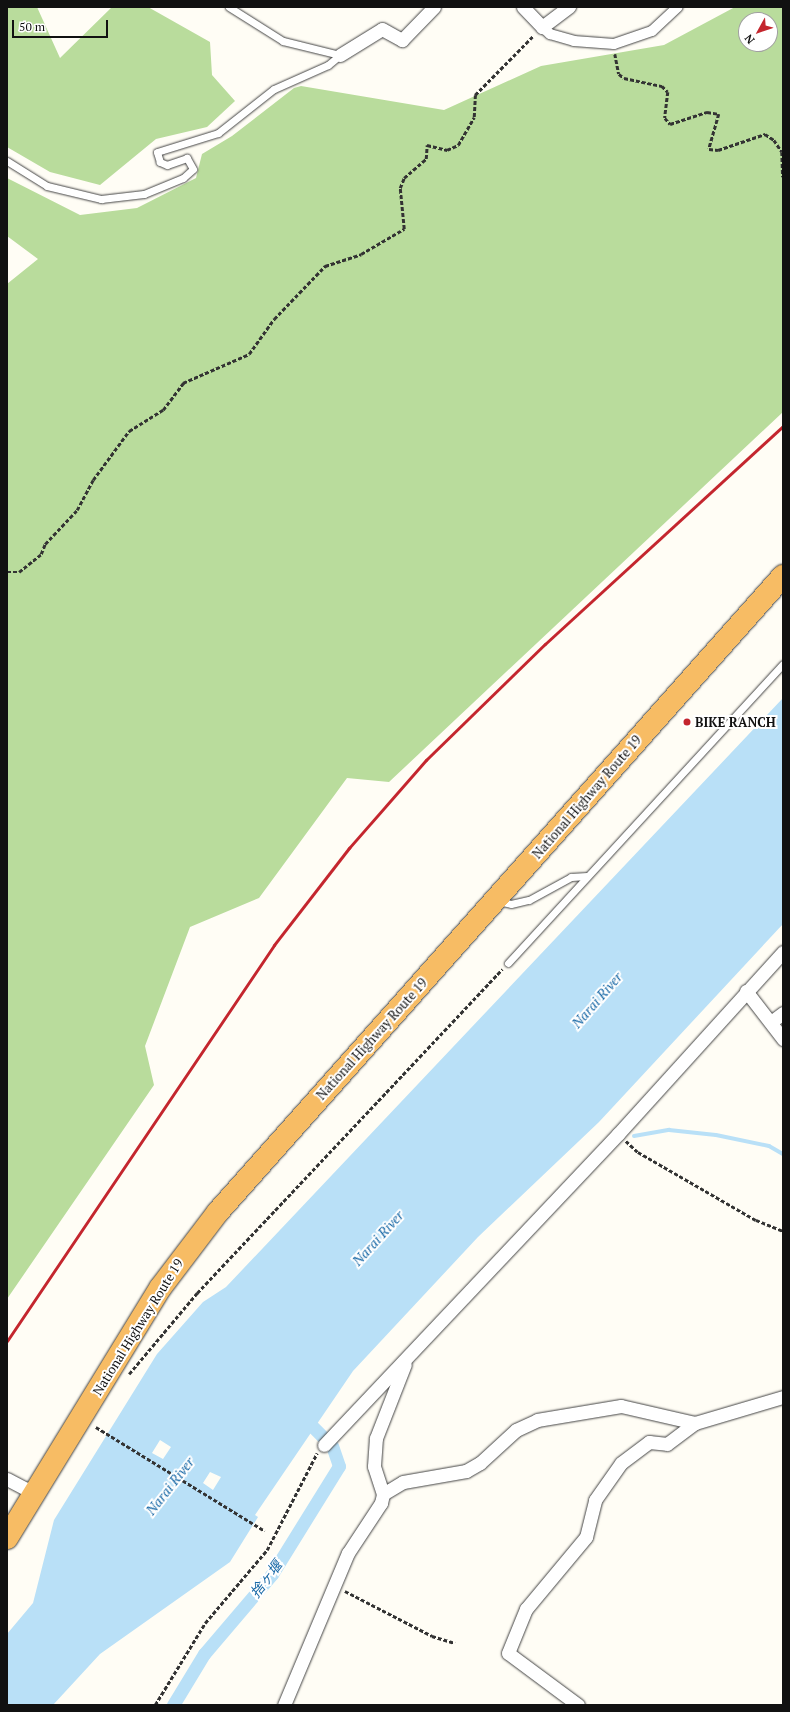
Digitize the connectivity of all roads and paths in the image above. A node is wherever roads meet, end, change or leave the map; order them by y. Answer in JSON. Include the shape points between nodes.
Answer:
{"nodes":[{"id":1,"x":229,"y":7,"type":"edge"},
{"id":2,"x":434,"y":7,"type":"edge"},
{"id":3,"x":523,"y":7,"type":"edge"},
{"id":4,"x":569,"y":7,"type":"edge"},
{"id":5,"x":678,"y":7,"type":"edge"},
{"id":6,"x":542,"y":27,"type":"junction"},
{"id":7,"x":614,"y":44,"type":"junction"},
{"id":8,"x":340,"y":55,"type":"junction"},
{"id":9,"x":7,"y":161,"type":"edge"},
{"id":10,"x":783,"y":177,"type":"edge"},
{"id":11,"x":7,"y":572,"type":"edge"},
{"id":12,"x":783,"y":576,"type":"edge"},
{"id":13,"x":783,"y":664,"type":"edge"},
{"id":14,"x":587,"y":876,"type":"junction"},
{"id":15,"x":496,"y":901,"type":"junction"},
{"id":16,"x":783,"y":952,"type":"edge"},
{"id":17,"x":508,"y":963,"type":"joint"},
{"id":18,"x":746,"y":991,"type":"junction"},
{"id":19,"x":783,"y":1013,"type":"edge"},
{"id":20,"x":771,"y":1022,"type":"junction"},
{"id":21,"x":783,"y":1039,"type":"edge"},
{"id":22,"x":618,"y":1134,"type":"junction"},
{"id":23,"x":783,"y":1231,"type":"edge"},
{"id":24,"x":408,"y":1357,"type":"junction"},
{"id":25,"x":125,"y":1379,"type":"dead end"},
{"id":26,"x":783,"y":1397,"type":"edge"},
{"id":27,"x":696,"y":1422,"type":"junction"},
{"id":28,"x":96,"y":1427,"type":"dead end"},
{"id":29,"x":324,"y":1446,"type":"joint"},
{"id":30,"x":7,"y":1480,"type":"edge"},
{"id":31,"x":37,"y":1488,"type":"junction"},
{"id":32,"x":383,"y":1494,"type":"junction"},
{"id":33,"x":265,"y":1531,"type":"dead end"},
{"id":34,"x":7,"y":1538,"type":"edge"},
{"id":35,"x":335,"y":1586,"type":"junction"},
{"id":36,"x":455,"y":1643,"type":"dead end"},
{"id":37,"x":155,"y":1705,"type":"edge"},
{"id":38,"x":284,"y":1705,"type":"edge"},
{"id":39,"x":578,"y":1705,"type":"edge"}],
"edges":[{"from":1,"to":8,"type":"lane","via":[[283,41]]},
{"from":2,"to":8,"type":"street","via":[[402,40],[382,29]]},
{"from":3,"to":6,"type":"street"},
{"from":4,"to":6,"type":"street"},
{"from":5,"to":7,"type":"street","via":[[652,31]]},
{"from":6,"to":7,"type":"street","via":[[550,34],[574,41]]},
{"from":6,"to":11,"type":"path","via":[[474,95],[474,117],[458,145],[447,150],[427,145],[426,158],[404,178],[400,188],[404,229],[361,254],[325,266],[274,318],[249,354],[183,383],[163,410],[129,431],[93,480],[77,510],[45,544],[41,554],[24,570]]},
{"from":7,"to":10,"type":"path","via":[[619,74],[662,86],[668,92],[665,118],[670,124],[707,112],[719,114],[708,149],[718,150],[765,134],[782,152]]},
{"from":8,"to":9,"type":"lane","via":[[328,65],[274,89],[218,133],[157,152],[160,162],[167,165],[188,158],[193,169],[183,178],[144,194],[101,199],[47,186]]},
{"from":12,"to":15,"type":"highway","name":"National Highway Route 19"},
{"from":13,"to":14,"type":"lane"},
{"from":14,"to":15,"type":"lane","via":[[571,877],[529,900],[511,904]]},
{"from":14,"to":17,"type":"lane"},
{"from":15,"to":31,"type":"highway","name":"National Highway Route 19","via":[[218,1212],[185,1254]]},
{"from":16,"to":18,"type":"street"},
{"from":17,"to":25,"type":"path","via":[[197,1293]]},
{"from":18,"to":20,"type":"street"},
{"from":18,"to":22,"type":"street"},
{"from":19,"to":20,"type":"street"},
{"from":20,"to":21,"type":"street"},
{"from":22,"to":23,"type":"path","via":[[638,1152],[756,1220]]},
{"from":22,"to":24,"type":"street"},
{"from":24,"to":29,"type":"street"},
{"from":24,"to":32,"type":"street","via":[[376,1438],[374,1466]]},
{"from":26,"to":27,"type":"street"},
{"from":27,"to":32,"type":"street","via":[[621,1406],[537,1420],[516,1430],[480,1463],[466,1471],[404,1482]]},
{"from":27,"to":39,"type":"street","via":[[667,1444],[649,1442],[621,1463],[596,1500],[586,1537],[526,1609],[508,1653]]},
{"from":28,"to":33,"type":"path"},
{"from":29,"to":37,"type":"path","via":[[315,1456],[267,1550],[205,1624]]},
{"from":30,"to":31,"type":"street","via":[[26,1490]]},
{"from":31,"to":34,"type":"highway","name":"National Highway Route 19"},
{"from":32,"to":35,"type":"street","via":[[348,1553]]},
{"from":35,"to":36,"type":"path","via":[[432,1636]]},
{"from":35,"to":38,"type":"street"}]}
